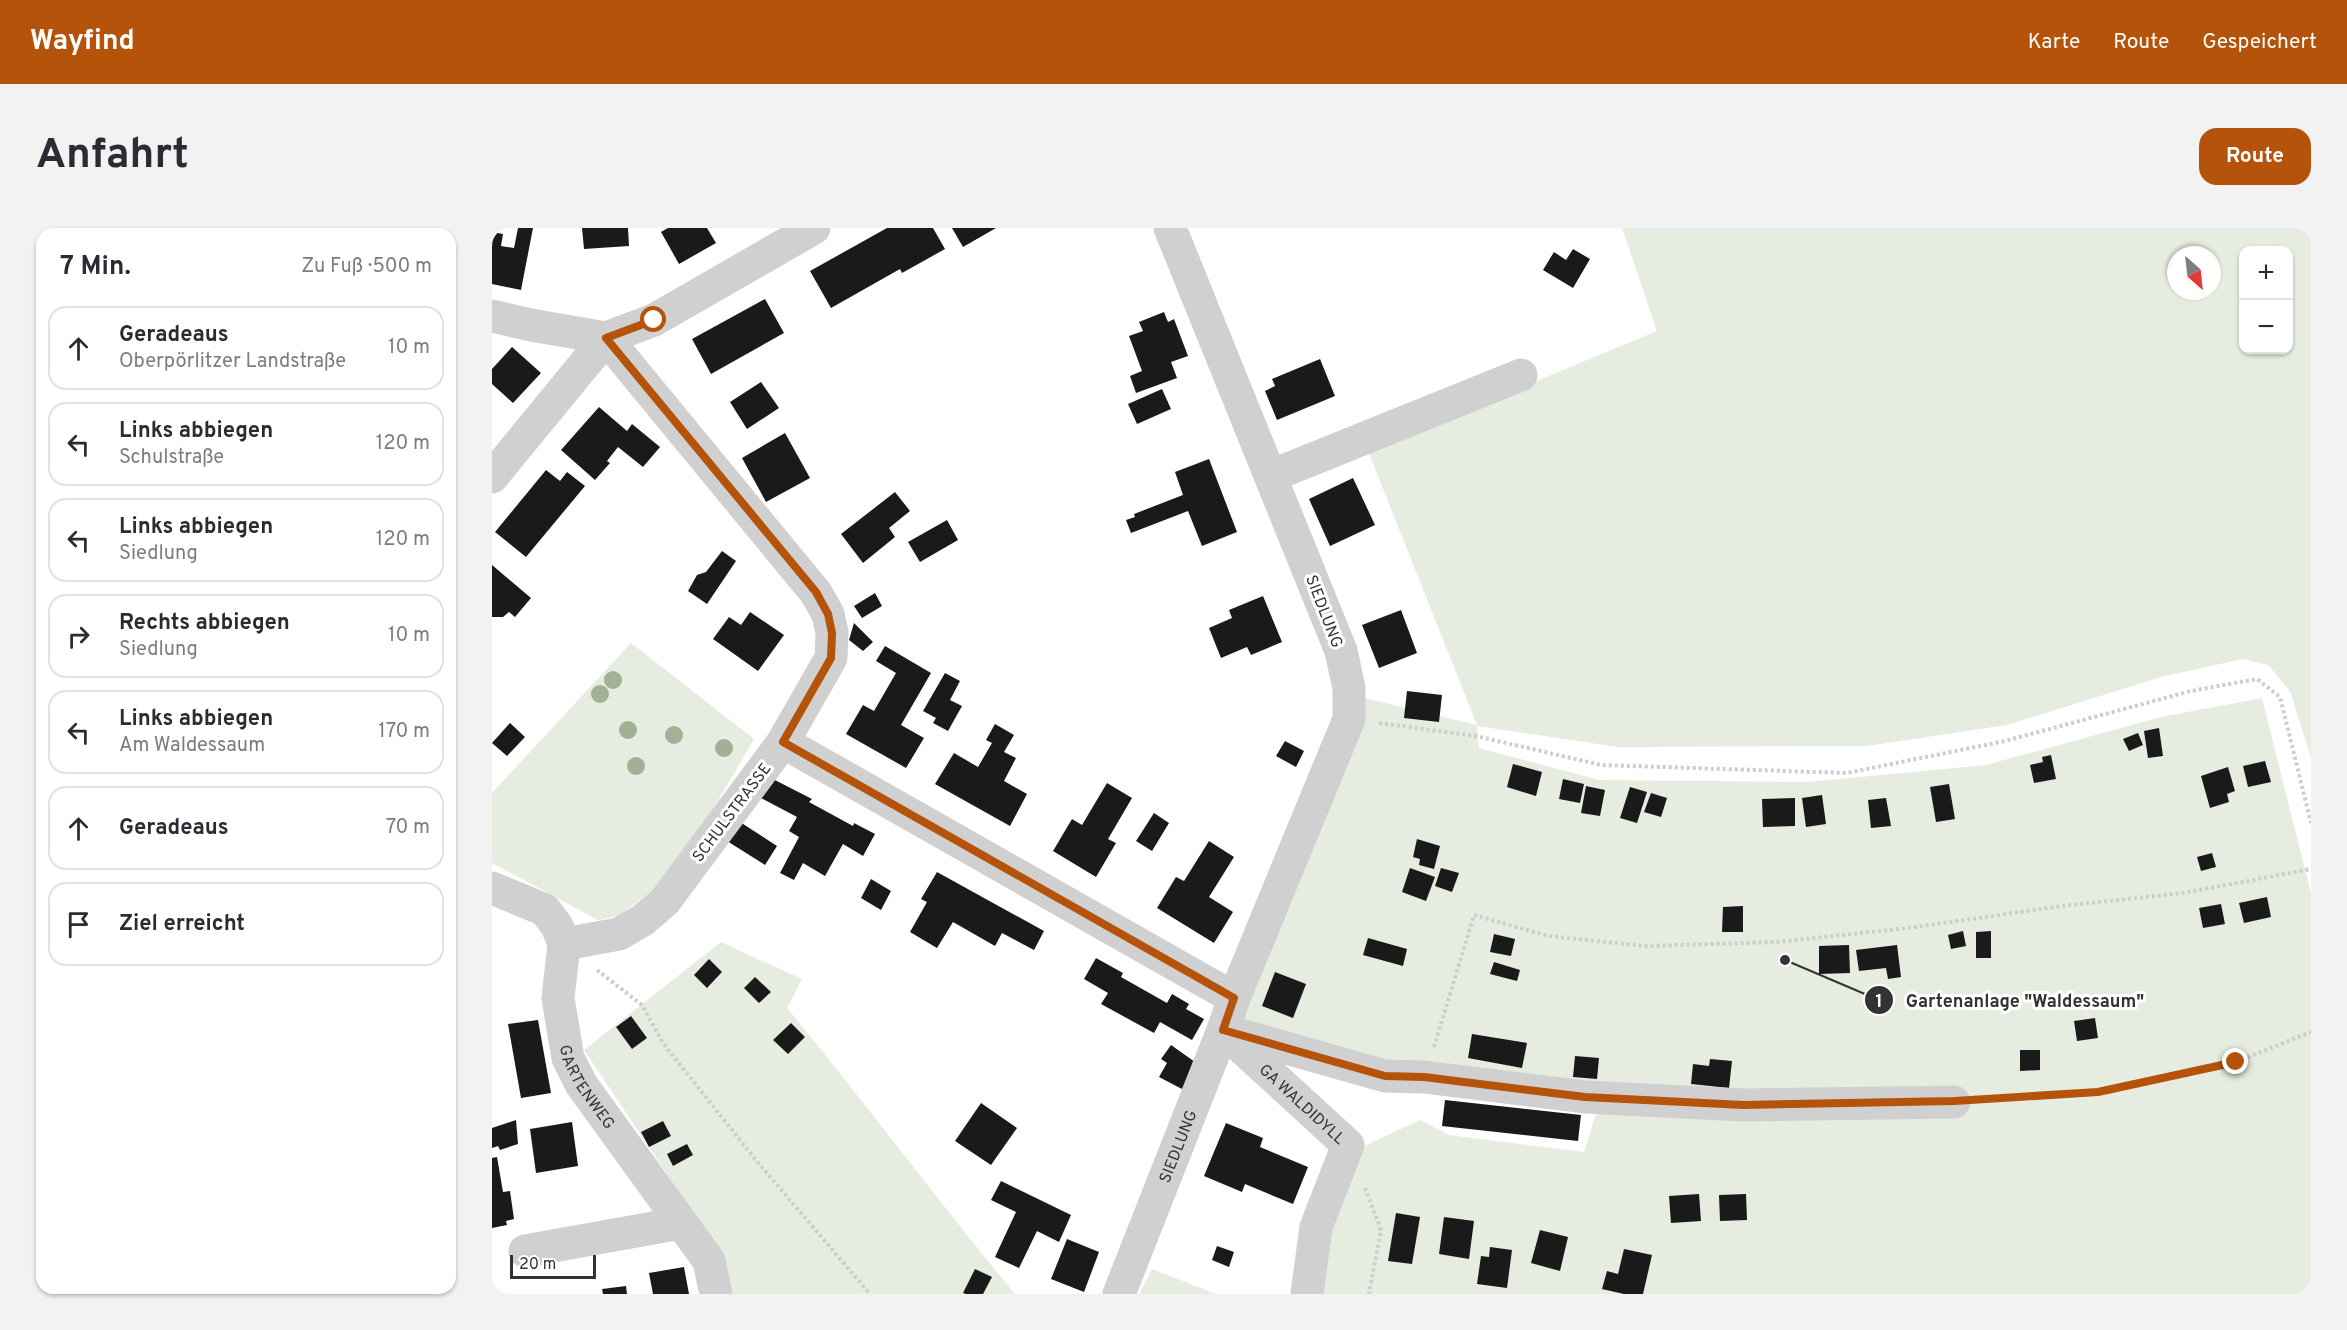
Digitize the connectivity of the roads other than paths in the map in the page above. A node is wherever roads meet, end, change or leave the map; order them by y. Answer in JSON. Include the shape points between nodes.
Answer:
{"nodes":[{"id":1,"x":814,"y":228,"type":"edge"},
{"id":2,"x":1170,"y":228,"type":"edge"},
{"id":3,"x":492,"y":316,"type":"edge"},
{"id":4,"x":606,"y":338,"type":"junction"},
{"id":5,"x":1521,"y":375,"type":"dead end"},
{"id":6,"x":1271,"y":476,"type":"junction"},
{"id":7,"x":492,"y":477,"type":"edge"},
{"id":8,"x":783,"y":742,"type":"junction"},
{"id":9,"x":492,"y":888,"type":"edge"},
{"id":10,"x":564,"y":944,"type":"junction"},
{"id":11,"x":1234,"y":998,"type":"junction"},
{"id":12,"x":1223,"y":1030,"type":"junction"},
{"id":13,"x":1954,"y":1101,"type":"road end"},
{"id":14,"x":681,"y":1223,"type":"junction"},
{"id":15,"x":525,"y":1251,"type":"dead end"},
{"id":16,"x":716,"y":1294,"type":"edge"},
{"id":17,"x":1119,"y":1294,"type":"edge"},
{"id":18,"x":1307,"y":1294,"type":"edge"}],
"edges":[{"from":1,"to":4,"type":"street","via":[[654,320]]},
{"from":2,"to":6,"type":"street","name":"SIEDLUNG"},
{"from":3,"to":4,"type":"street"},
{"from":4,"to":7,"type":"street"},
{"from":4,"to":8,"type":"street","name":"SCHULSTRASSE","via":[[816,592],[828,614],[831,658]]},
{"from":5,"to":6,"type":"street"},
{"from":6,"to":11,"type":"street","name":"SIEDLUNG","via":[[1341,651],[1349,688],[1349,719]]},
{"from":8,"to":10,"type":"street","name":"SCHULSTRASSE","via":[[665,901],[619,934]]},
{"from":8,"to":11,"type":"street"},
{"from":9,"to":10,"type":"street","via":[[545,910]]},
{"from":10,"to":14,"type":"street","name":"GARTENWEG","via":[[558,998],[568,1058],[581,1084]]},
{"from":11,"to":12,"type":"street","name":"SIEDLUNG"},
{"from":12,"to":13,"type":"street","via":[[1385,1076],[1424,1077],[1585,1097],[1743,1105]]},
{"from":12,"to":17,"type":"street","name":"SIEDLUNG"},
{"from":12,"to":18,"type":"street","name":"GA WALDIDYLL","via":[[1348,1145],[1316,1227]]},
{"from":14,"to":15,"type":"street"},
{"from":14,"to":16,"type":"street","name":"GARTENWEG","via":[[709,1262]]}]}
